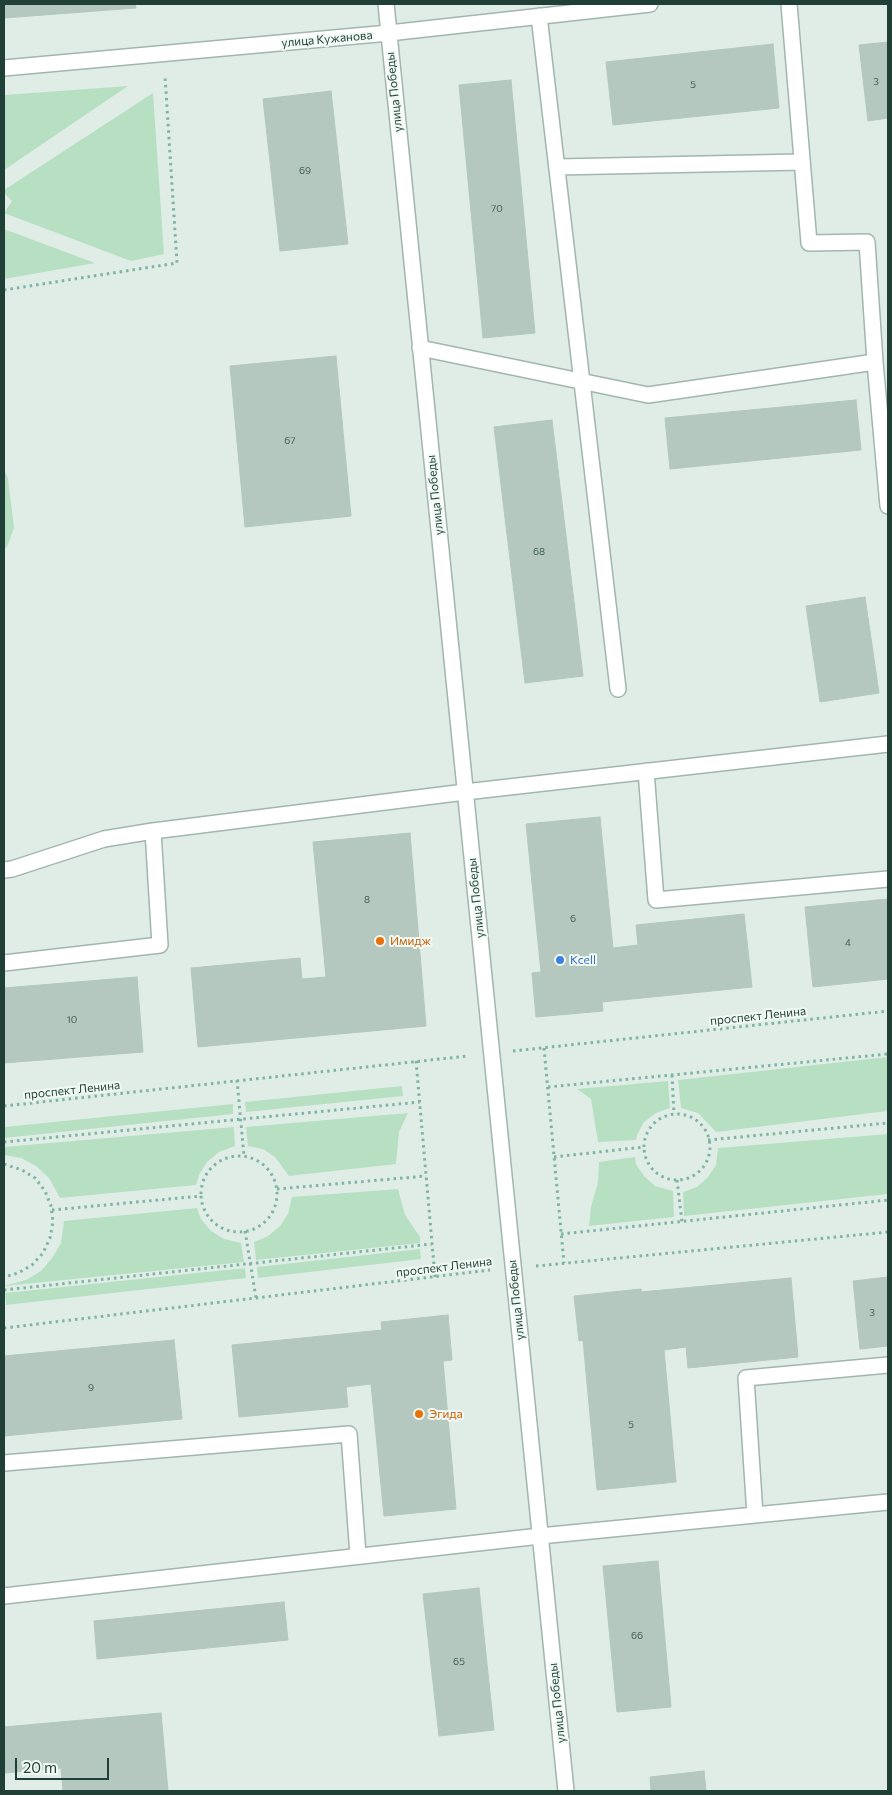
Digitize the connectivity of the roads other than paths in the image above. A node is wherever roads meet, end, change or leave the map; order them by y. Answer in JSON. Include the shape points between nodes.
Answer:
{"nodes":[{"id":1,"x":386,"y":4,"type":"edge"},
{"id":2,"x":650,"y":4,"type":"edge"},
{"id":3,"x":789,"y":4,"type":"edge"},
{"id":4,"x":539,"y":16,"type":"junction"},
{"id":5,"x":388,"y":33,"type":"junction"},
{"id":6,"x":4,"y":68,"type":"edge"},
{"id":7,"x":802,"y":162,"type":"junction"},
{"id":8,"x":557,"y":167,"type":"junction"},
{"id":9,"x":420,"y":348,"type":"junction"},
{"id":10,"x":875,"y":362,"type":"junction"},
{"id":11,"x":582,"y":381,"type":"junction"},
{"id":12,"x":888,"y":506,"type":"edge"},
{"id":13,"x":618,"y":689,"type":"dead end"},
{"id":14,"x":888,"y":744,"type":"edge"},
{"id":15,"x":646,"y":771,"type":"junction"},
{"id":16,"x":465,"y":792,"type":"junction"},
{"id":17,"x":153,"y":832,"type":"junction"},
{"id":18,"x":4,"y":870,"type":"edge"},
{"id":19,"x":888,"y":879,"type":"edge"},
{"id":20,"x":4,"y":963,"type":"edge"},
{"id":21,"x":888,"y":1365,"type":"edge"},
{"id":22,"x":4,"y":1463,"type":"edge"},
{"id":23,"x":888,"y":1502,"type":"edge"},
{"id":24,"x":755,"y":1515,"type":"junction"},
{"id":25,"x":540,"y":1536,"type":"junction"},
{"id":26,"x":358,"y":1555,"type":"junction"},
{"id":27,"x":4,"y":1596,"type":"edge"},
{"id":28,"x":566,"y":1791,"type":"edge"}],
"edges":[{"from":1,"to":5,"type":"street","name":"улица Победы"},
{"from":2,"to":4,"type":"street","name":"улица Кужанова"},
{"from":3,"to":7,"type":"street"},
{"from":4,"to":5,"type":"street","name":"улица Кужанова"},
{"from":4,"to":8,"type":"street"},
{"from":5,"to":6,"type":"street","name":"улица Кужанова"},
{"from":5,"to":9,"type":"street","name":"улица Победы"},
{"from":7,"to":8,"type":"street"},
{"from":7,"to":10,"type":"street","via":[[809,243],[867,242]]},
{"from":8,"to":11,"type":"street"},
{"from":9,"to":11,"type":"street"},
{"from":9,"to":16,"type":"street","name":"улица Победы"},
{"from":10,"to":11,"type":"street","via":[[648,394]]},
{"from":10,"to":12,"type":"street"},
{"from":11,"to":13,"type":"street"},
{"from":14,"to":15,"type":"street"},
{"from":15,"to":16,"type":"street"},
{"from":15,"to":19,"type":"street","via":[[656,900]]},
{"from":16,"to":17,"type":"street"},
{"from":16,"to":25,"type":"street","name":"улица Победы"},
{"from":17,"to":18,"type":"street","via":[[104,839]]},
{"from":17,"to":20,"type":"street","via":[[160,945]]},
{"from":21,"to":24,"type":"street","via":[[746,1378]]},
{"from":22,"to":26,"type":"street","via":[[349,1434]]},
{"from":23,"to":24,"type":"street"},
{"from":24,"to":25,"type":"street"},
{"from":25,"to":26,"type":"street"},
{"from":25,"to":28,"type":"street","name":"улица Победы"},
{"from":26,"to":27,"type":"street"}]}
